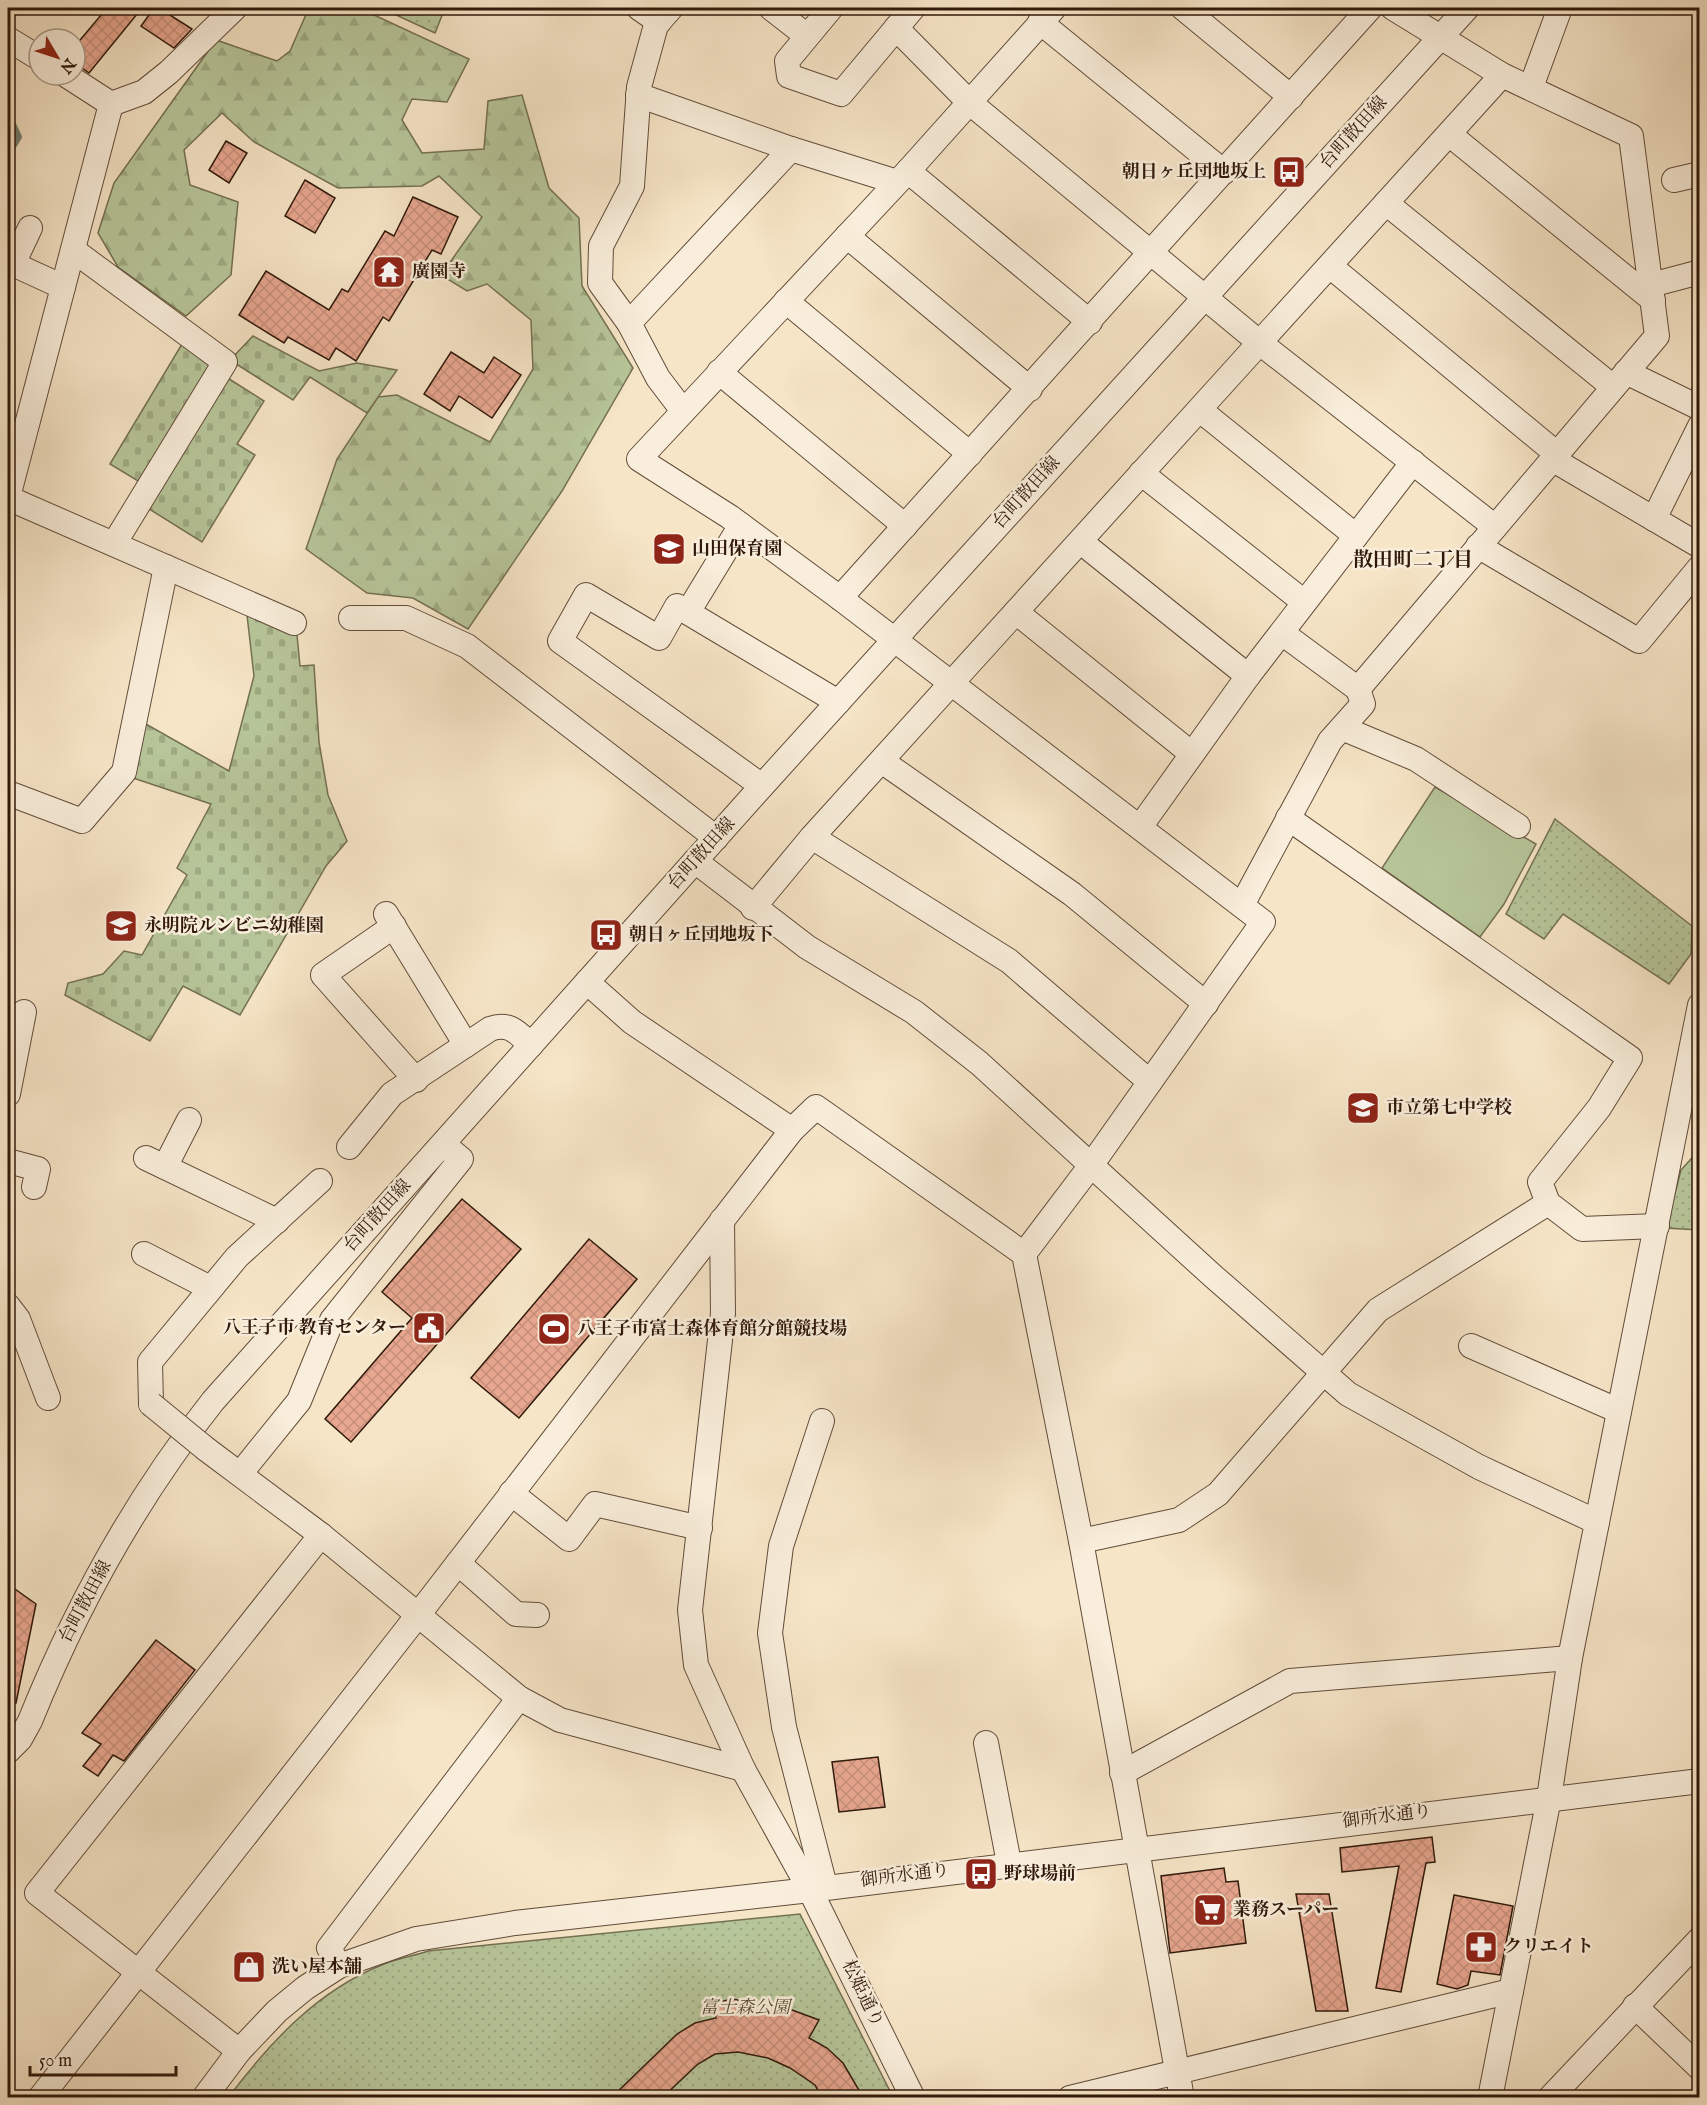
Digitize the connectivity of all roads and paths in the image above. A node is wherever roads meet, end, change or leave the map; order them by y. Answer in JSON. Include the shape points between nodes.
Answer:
{"nodes":[{"id":1,"x":235,"y":8,"type":"edge"},
{"id":2,"x":639,"y":8,"type":"edge"},
{"id":3,"x":771,"y":8,"type":"edge"},
{"id":4,"x":831,"y":8,"type":"edge"},
{"id":5,"x":913,"y":8,"type":"edge"},
{"id":6,"x":1183,"y":8,"type":"edge"},
{"id":7,"x":1370,"y":8,"type":"edge"},
{"id":8,"x":1393,"y":8,"type":"edge"},
{"id":9,"x":1467,"y":8,"type":"edge"},
{"id":10,"x":1560,"y":8,"type":"edge"},
{"id":11,"x":665,"y":15,"type":"edge"},
{"id":12,"x":1047,"y":15,"type":"edge"},
{"id":13,"x":896,"y":28,"type":"junction"},
{"id":14,"x":807,"y":36,"type":"junction"},
{"id":15,"x":1441,"y":37,"type":"junction"},
{"id":16,"x":8,"y":39,"type":"edge"},
{"id":17,"x":27,"y":51,"type":"edge"},
{"id":18,"x":1502,"y":75,"type":"junction"},
{"id":19,"x":85,"y":87,"type":"edge"},
{"id":20,"x":1531,"y":87,"type":"junction"},
{"id":21,"x":638,"y":95,"type":"junction"},
{"id":22,"x":1291,"y":97,"type":"junction"},
{"id":23,"x":969,"y":102,"type":"junction"},
{"id":24,"x":111,"y":104,"type":"junction"},
{"id":25,"x":1449,"y":134,"type":"junction"},
{"id":26,"x":791,"y":149,"type":"junction"},
{"id":27,"x":1224,"y":172,"type":"junction"},
{"id":28,"x":1700,"y":174,"type":"edge"},
{"id":29,"x":902,"y":176,"type":"junction"},
{"id":30,"x":1674,"y":180,"type":"dead end"},
{"id":31,"x":1386,"y":203,"type":"junction"},
{"id":32,"x":30,"y":228,"type":"dead end"},
{"id":33,"x":847,"y":236,"type":"junction"},
{"id":34,"x":73,"y":250,"type":"junction"},
{"id":35,"x":1152,"y":253,"type":"junction"},
{"id":36,"x":1330,"y":267,"type":"junction"},
{"id":37,"x":1700,"y":272,"type":"edge"},
{"id":38,"x":63,"y":287,"type":"junction"},
{"id":39,"x":1652,"y":292,"type":"junction"},
{"id":40,"x":1206,"y":298,"type":"junction"},
{"id":41,"x":786,"y":301,"type":"junction"},
{"id":42,"x":1090,"y":322,"type":"junction"},
{"id":43,"x":629,"y":323,"type":"junction"},
{"id":44,"x":1260,"y":343,"type":"junction"},
{"id":45,"x":719,"y":372,"type":"junction"},
{"id":46,"x":1620,"y":379,"type":"junction"},
{"id":47,"x":1030,"y":388,"type":"junction"},
{"id":48,"x":1700,"y":408,"type":"edge"},
{"id":49,"x":1200,"y":410,"type":"junction"},
{"id":50,"x":683,"y":411,"type":"junction"},
{"id":51,"x":1700,"y":426,"type":"edge"},
{"id":52,"x":970,"y":454,"type":"junction"},
{"id":53,"x":1554,"y":456,"type":"junction"},
{"id":54,"x":1413,"y":462,"type":"junction"},
{"id":55,"x":1141,"y":473,"type":"junction"},
{"id":56,"x":8,"y":497,"type":"edge"},
{"id":57,"x":1654,"y":519,"type":"junction"},
{"id":58,"x":741,"y":525,"type":"junction"},
{"id":59,"x":905,"y":526,"type":"junction"},
{"id":60,"x":1494,"y":527,"type":"junction"},
{"id":61,"x":1356,"y":536,"type":"junction"},
{"id":62,"x":1081,"y":542,"type":"junction"},
{"id":63,"x":114,"y":544,"type":"junction"},
{"id":64,"x":1478,"y":546,"type":"junction"},
{"id":65,"x":1700,"y":546,"type":"edge"},
{"id":66,"x":166,"y":567,"type":"junction"},
{"id":67,"x":1700,"y":567,"type":"edge"},
{"id":68,"x":840,"y":598,"type":"junction"},
{"id":69,"x":1304,"y":602,"type":"junction"},
{"id":70,"x":688,"y":612,"type":"junction"},
{"id":71,"x":1016,"y":612,"type":"junction"},
{"id":72,"x":351,"y":618,"type":"dead end"},
{"id":73,"x":294,"y":623,"type":"dead end"},
{"id":74,"x":1282,"y":633,"type":"junction"},
{"id":75,"x":893,"y":640,"type":"junction"},
{"id":76,"x":1248,"y":676,"type":"junction"},
{"id":77,"x":952,"y":684,"type":"junction"},
{"id":78,"x":1358,"y":689,"type":"junction"},
{"id":79,"x":838,"y":702,"type":"junction"},
{"id":80,"x":1342,"y":728,"type":"junction"},
{"id":81,"x":1192,"y":754,"type":"junction"},
{"id":82,"x":882,"y":762,"type":"junction"},
{"id":83,"x":762,"y":786,"type":"junction"},
{"id":84,"x":8,"y":793,"type":"edge"},
{"id":85,"x":1288,"y":818,"type":"junction"},
{"id":86,"x":1518,"y":826,"type":"dead end"},
{"id":87,"x":1140,"y":827,"type":"junction"},
{"id":88,"x":812,"y":837,"type":"junction"},
{"id":89,"x":716,"y":838,"type":"junction"},
{"id":90,"x":695,"y":861,"type":"junction"},
{"id":91,"x":1242,"y":905,"type":"junction"},
{"id":92,"x":753,"y":908,"type":"junction"},
{"id":93,"x":587,"y":982,"type":"junction"},
{"id":94,"x":1206,"y":1004,"type":"junction"},
{"id":95,"x":1700,"y":1005,"type":"edge"},
{"id":96,"x":24,"y":1012,"type":"dead end"},
{"id":97,"x":466,"y":1045,"type":"junction"},
{"id":98,"x":531,"y":1045,"type":"junction"},
{"id":99,"x":416,"y":1080,"type":"junction"},
{"id":100,"x":1150,"y":1082,"type":"junction"},
{"id":101,"x":8,"y":1094,"type":"edge"},
{"id":102,"x":189,"y":1120,"type":"dead end"},
{"id":103,"x":792,"y":1130,"type":"junction"},
{"id":104,"x":443,"y":1144,"type":"junction"},
{"id":105,"x":349,"y":1147,"type":"dead end"},
{"id":106,"x":8,"y":1161,"type":"edge"},
{"id":107,"x":1092,"y":1164,"type":"junction"},
{"id":108,"x":320,"y":1181,"type":"dead end"},
{"id":109,"x":34,"y":1187,"type":"dead end"},
{"id":110,"x":1548,"y":1203,"type":"junction"},
{"id":111,"x":722,"y":1220,"type":"junction"},
{"id":112,"x":277,"y":1221,"type":"junction"},
{"id":113,"x":1657,"y":1226,"type":"junction"},
{"id":114,"x":144,"y":1254,"type":"dead end"},
{"id":115,"x":1024,"y":1254,"type":"junction"},
{"id":116,"x":210,"y":1288,"type":"junction"},
{"id":117,"x":8,"y":1306,"type":"edge"},
{"id":118,"x":1471,"y":1346,"type":"dead end"},
{"id":119,"x":1324,"y":1373,"type":"junction"},
{"id":120,"x":48,"y":1398,"type":"dead end"},
{"id":121,"x":1619,"y":1411,"type":"junction"},
{"id":122,"x":822,"y":1421,"type":"dead end"},
{"id":123,"x":240,"y":1474,"type":"junction"},
{"id":124,"x":511,"y":1493,"type":"junction"},
{"id":125,"x":1597,"y":1522,"type":"junction"},
{"id":126,"x":700,"y":1528,"type":"junction"},
{"id":127,"x":321,"y":1535,"type":"junction"},
{"id":128,"x":1080,"y":1541,"type":"junction"},
{"id":129,"x":458,"y":1563,"type":"junction"},
{"id":130,"x":418,"y":1615,"type":"junction"},
{"id":131,"x":537,"y":1615,"type":"dead end"},
{"id":132,"x":1570,"y":1658,"type":"junction"},
{"id":133,"x":519,"y":1698,"type":"junction"},
{"id":134,"x":986,"y":1743,"type":"dead end"},
{"id":135,"x":8,"y":1751,"type":"edge"},
{"id":136,"x":743,"y":1769,"type":"junction"},
{"id":137,"x":1122,"y":1773,"type":"junction"},
{"id":138,"x":1700,"y":1780,"type":"edge"},
{"id":139,"x":1549,"y":1798,"type":"junction"},
{"id":140,"x":1136,"y":1848,"type":"junction"},
{"id":141,"x":1009,"y":1863,"type":"junction"},
{"id":142,"x":818,"y":1888,"type":"junction"},
{"id":143,"x":1700,"y":1939,"type":"edge"},
{"id":144,"x":339,"y":1966,"type":"junction"},
{"id":145,"x":136,"y":1973,"type":"junction"},
{"id":146,"x":1511,"y":1991,"type":"junction"},
{"id":147,"x":1635,"y":2007,"type":"junction"},
{"id":148,"x":239,"y":2051,"type":"junction"},
{"id":149,"x":1700,"y":2068,"type":"edge"},
{"id":150,"x":1177,"y":2072,"type":"junction"},
{"id":151,"x":40,"y":2097,"type":"edge"},
{"id":152,"x":204,"y":2097,"type":"edge"},
{"id":153,"x":913,"y":2097,"type":"edge"},
{"id":154,"x":1070,"y":2097,"type":"edge"},
{"id":155,"x":1182,"y":2097,"type":"edge"},
{"id":156,"x":1490,"y":2097,"type":"edge"},
{"id":157,"x":1550,"y":2097,"type":"edge"}],
"edges":[{"from":1,"to":24,"type":"street","via":[[152,86]]},
{"from":2,"to":11,"type":"street"},
{"from":3,"to":14,"type":"street"},
{"from":4,"to":14,"type":"street"},
{"from":5,"to":13,"type":"street"},
{"from":6,"to":22,"type":"street"},
{"from":7,"to":22,"type":"street"},
{"from":8,"to":15,"type":"street"},
{"from":9,"to":15,"type":"street","name":"台町散田線"},
{"from":10,"to":20,"type":"street"},
{"from":11,"to":21,"type":"street"},
{"from":12,"to":23,"type":"street"},
{"from":12,"to":27,"type":"street"},
{"from":13,"to":14,"type":"street","via":[[841,94],[789,76],[787,60]]},
{"from":13,"to":23,"type":"street"},
{"from":15,"to":18,"type":"street"},
{"from":15,"to":40,"type":"street","name":"台町散田線"},
{"from":16,"to":17,"type":"street"},
{"from":18,"to":20,"type":"street"},
{"from":18,"to":25,"type":"street"},
{"from":19,"to":24,"type":"street"},
{"from":20,"to":39,"type":"street","via":[[1631,136]]},
{"from":21,"to":26,"type":"street"},
{"from":21,"to":43,"type":"street","via":[[632,186],[601,246],[600,283]]},
{"from":22,"to":27,"type":"street"},
{"from":23,"to":29,"type":"street"},
{"from":23,"to":35,"type":"street"},
{"from":24,"to":34,"type":"street"},
{"from":25,"to":31,"type":"street"},
{"from":25,"to":39,"type":"street"},
{"from":26,"to":29,"type":"street"},
{"from":26,"to":43,"type":"street"},
{"from":27,"to":35,"type":"street"},
{"from":28,"to":30,"type":"street"},
{"from":29,"to":33,"type":"street"},
{"from":29,"to":42,"type":"street"},
{"from":31,"to":36,"type":"street"},
{"from":31,"to":46,"type":"street"},
{"from":32,"to":38,"type":"street","via":[[13,264]]},
{"from":33,"to":41,"type":"street"},
{"from":33,"to":47,"type":"street"},
{"from":34,"to":38,"type":"street"},
{"from":34,"to":63,"type":"street","via":[[225,362]]},
{"from":35,"to":40,"type":"street"},
{"from":35,"to":42,"type":"street"},
{"from":36,"to":44,"type":"street"},
{"from":36,"to":53,"type":"street"},
{"from":37,"to":39,"type":"street"},
{"from":38,"to":56,"type":"street"},
{"from":39,"to":46,"type":"street","via":[[1657,336]]},
{"from":40,"to":44,"type":"street"},
{"from":40,"to":75,"type":"street","name":"台町散田線"},
{"from":41,"to":45,"type":"street"},
{"from":41,"to":52,"type":"street"},
{"from":42,"to":47,"type":"street"},
{"from":43,"to":50,"type":"street","via":[[658,378]]},
{"from":44,"to":49,"type":"street"},
{"from":44,"to":54,"type":"street"},
{"from":45,"to":50,"type":"street"},
{"from":45,"to":59,"type":"street"},
{"from":46,"to":48,"type":"street"},
{"from":46,"to":53,"type":"street"},
{"from":47,"to":52,"type":"street"},
{"from":49,"to":55,"type":"street"},
{"from":49,"to":61,"type":"street"},
{"from":50,"to":58,"type":"street","via":[[639,459]]},
{"from":51,"to":57,"type":"street"},
{"from":52,"to":59,"type":"street"},
{"from":53,"to":57,"type":"street"},
{"from":53,"to":60,"type":"street"},
{"from":54,"to":60,"type":"street"},
{"from":54,"to":61,"type":"street"},
{"from":55,"to":62,"type":"street"},
{"from":55,"to":69,"type":"street"},
{"from":56,"to":63,"type":"street"},
{"from":57,"to":65,"type":"street"},
{"from":58,"to":68,"type":"street"},
{"from":58,"to":70,"type":"street"},
{"from":59,"to":68,"type":"street"},
{"from":60,"to":64,"type":"street"},
{"from":61,"to":69,"type":"street"},
{"from":62,"to":71,"type":"street"},
{"from":62,"to":76,"type":"street"},
{"from":63,"to":66,"type":"street"},
{"from":64,"to":67,"type":"street","via":[[1639,641]]},
{"from":64,"to":78,"type":"street"},
{"from":66,"to":73,"type":"street"},
{"from":66,"to":84,"type":"street","via":[[124,772],[82,821]]},
{"from":68,"to":75,"type":"street"},
{"from":69,"to":74,"type":"street"},
{"from":70,"to":79,"type":"street"},
{"from":70,"to":83,"type":"street","via":[[677,606],[659,638],[586,595],[560,641]]},
{"from":71,"to":77,"type":"street"},
{"from":71,"to":81,"type":"street"},
{"from":72,"to":89,"type":"street","via":[[406,618],[467,646]]},
{"from":74,"to":76,"type":"street"},
{"from":74,"to":78,"type":"street"},
{"from":75,"to":77,"type":"street"},
{"from":75,"to":79,"type":"street","name":"台町散田線"},
{"from":76,"to":81,"type":"street"},
{"from":77,"to":82,"type":"street"},
{"from":77,"to":87,"type":"street"},
{"from":78,"to":80,"type":"street","via":[[1364,704]]},
{"from":79,"to":83,"type":"street","name":"台町散田線"},
{"from":80,"to":85,"type":"street","via":[[1330,741]]},
{"from":80,"to":86,"type":"street","via":[[1416,759]]},
{"from":81,"to":87,"type":"street"},
{"from":82,"to":88,"type":"street"},
{"from":82,"to":94,"type":"street","via":[[1072,894]]},
{"from":83,"to":89,"type":"street","name":"台町散田線"},
{"from":85,"to":91,"type":"street"},
{"from":85,"to":110,"type":"street","via":[[1630,1058],[1599,1108],[1540,1182]]},
{"from":87,"to":91,"type":"street"},
{"from":88,"to":92,"type":"street"},
{"from":88,"to":100,"type":"street","via":[[1009,961]]},
{"from":89,"to":90,"type":"street","name":"台町散田線"},
{"from":90,"to":92,"type":"street"},
{"from":90,"to":93,"type":"street","name":"台町散田線"},
{"from":91,"to":94,"type":"street","via":[[1263,922]]},
{"from":92,"to":107,"type":"street","via":[[807,947],[914,1012],[979,1063]]},
{"from":93,"to":98,"type":"street","name":"台町散田線"},
{"from":93,"to":103,"type":"street","via":[[632,1022]]},
{"from":94,"to":100,"type":"street"},
{"from":95,"to":113,"type":"street"},
{"from":96,"to":101,"type":"street"},
{"from":97,"to":98,"type":"street","via":[[501,1025],[511,1027]]},
{"from":97,"to":99,"type":"street"},
{"from":97,"to":99,"type":"street","via":[[390,920],[323,975]]},
{"from":98,"to":104,"type":"street","name":"台町散田線"},
{"from":99,"to":105,"type":"street","via":[[392,1094]]},
{"from":100,"to":107,"type":"street"},
{"from":102,"to":112,"type":"street","via":[[155,1163]]},
{"from":103,"to":111,"type":"street"},
{"from":103,"to":115,"type":"street","via":[[816,1107]]},
{"from":104,"to":123,"type":"street","via":[[461,1160],[332,1320],[299,1401]]},
{"from":104,"to":135,"type":"street","name":"台町散田線","via":[[256,1351],[182,1441],[134,1513],[84,1600],[30,1721]]},
{"from":106,"to":109,"type":"street","via":[[38,1169]]},
{"from":107,"to":115,"type":"street"},
{"from":107,"to":119,"type":"street"},
{"from":108,"to":112,"type":"street"},
{"from":110,"to":113,"type":"street","via":[[1582,1229]]},
{"from":110,"to":119,"type":"street","via":[[1378,1310]]},
{"from":111,"to":124,"type":"street"},
{"from":111,"to":126,"type":"street","via":[[723,1313]]},
{"from":112,"to":116,"type":"street"},
{"from":113,"to":121,"type":"street"},
{"from":114,"to":116,"type":"street"},
{"from":115,"to":128,"type":"street"},
{"from":116,"to":123,"type":"street","bridge":true,"via":[[150,1362],[151,1404]]},
{"from":117,"to":120,"type":"street","via":[[18,1319]]},
{"from":118,"to":121,"type":"street"},
{"from":119,"to":125,"type":"street","via":[[1348,1394],[1469,1461]]},
{"from":119,"to":128,"type":"street","via":[[1218,1494],[1179,1520]]},
{"from":121,"to":125,"type":"street"},
{"from":122,"to":142,"type":"street","via":[[781,1546],[770,1633],[784,1727]]},
{"from":123,"to":127,"type":"street"},
{"from":124,"to":126,"type":"street","via":[[569,1539],[595,1504]]},
{"from":124,"to":129,"type":"street"},
{"from":125,"to":132,"type":"street"},
{"from":126,"to":136,"type":"street","via":[[690,1610],[696,1665]]},
{"from":127,"to":130,"type":"street"},
{"from":127,"to":145,"type":"street","via":[[37,1893]]},
{"from":128,"to":137,"type":"street"},
{"from":129,"to":130,"type":"street"},
{"from":129,"to":131,"type":"street","via":[[516,1614]]},
{"from":130,"to":133,"type":"street"},
{"from":130,"to":145,"type":"street"},
{"from":132,"to":137,"type":"street","via":[[1290,1681]]},
{"from":132,"to":139,"type":"street"},
{"from":133,"to":136,"type":"street","via":[[560,1720]]},
{"from":133,"to":144,"type":"street","via":[[329,1947]]},
{"from":134,"to":141,"type":"street"},
{"from":136,"to":142,"type":"street"},
{"from":137,"to":140,"type":"street"},
{"from":138,"to":139,"type":"street","name":"御所水通り"},
{"from":139,"to":140,"type":"street","name":"御所水通り"},
{"from":139,"to":146,"type":"street"},
{"from":140,"to":141,"type":"street","name":"御所水通り"},
{"from":140,"to":150,"type":"street"},
{"from":141,"to":142,"type":"street","name":"御所水通り"},
{"from":142,"to":144,"type":"street","name":"御所水通り","via":[[427,1937]]},
{"from":142,"to":153,"type":"street","name":"松姫通り"},
{"from":143,"to":147,"type":"street"},
{"from":144,"to":148,"type":"street","name":"御所水通り","via":[[277,2011]]},
{"from":145,"to":148,"type":"street"},
{"from":145,"to":151,"type":"street"},
{"from":146,"to":150,"type":"street"},
{"from":146,"to":156,"type":"street"},
{"from":147,"to":149,"type":"street"},
{"from":147,"to":157,"type":"street"},
{"from":148,"to":152,"type":"street","name":"御所水通り"},
{"from":150,"to":154,"type":"street"},
{"from":150,"to":155,"type":"street"}]}
